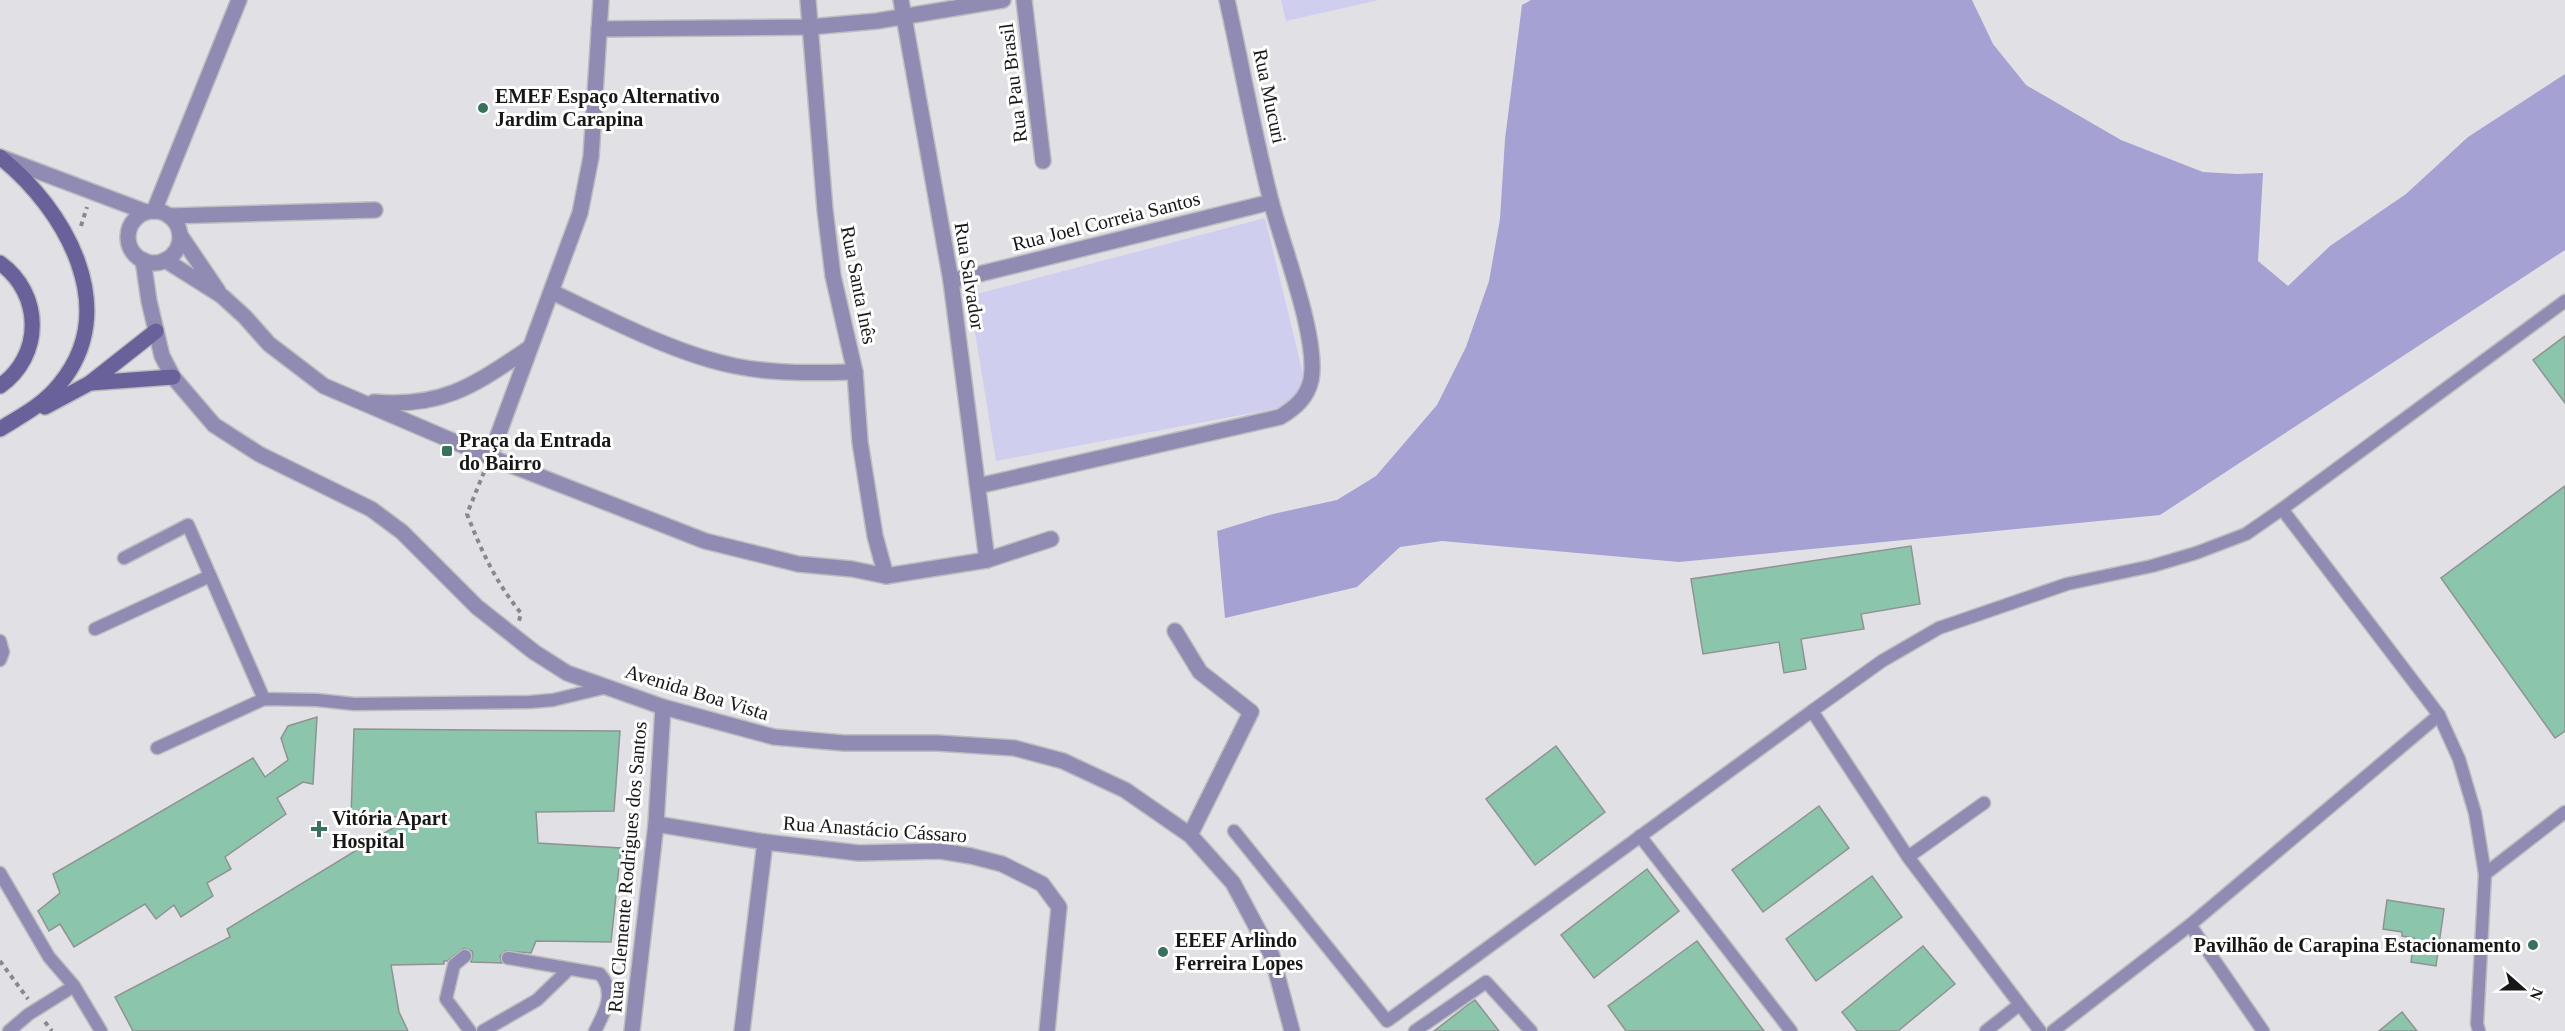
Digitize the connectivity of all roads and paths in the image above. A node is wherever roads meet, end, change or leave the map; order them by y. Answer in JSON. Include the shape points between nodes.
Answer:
{"nodes":[{"id":1,"x":239,"y":0,"type":"edge"},
{"id":2,"x":601,"y":0,"type":"edge"},
{"id":3,"x":808,"y":0,"type":"edge"},
{"id":4,"x":1003,"y":0,"type":"edge"},
{"id":5,"x":1024,"y":0,"type":"edge"},
{"id":6,"x":1227,"y":0,"type":"edge"},
{"id":7,"x":902,"y":8,"type":"edge"},
{"id":8,"x":810,"y":27,"type":"junction"},
{"id":9,"x":599,"y":29,"type":"junction"},
{"id":10,"x":0,"y":157,"type":"edge"},
{"id":11,"x":1043,"y":161,"type":"dead end"},
{"id":12,"x":1271,"y":201,"type":"junction"},
{"id":13,"x":375,"y":210,"type":"dead end"},
{"id":14,"x":156,"y":213,"type":"junction"},
{"id":15,"x":180,"y":235,"type":"junction"},
{"id":16,"x":143,"y":260,"type":"junction"},
{"id":17,"x":165,"y":260,"type":"junction"},
{"id":18,"x":0,"y":263,"type":"edge"},
{"id":19,"x":951,"y":281,"type":"junction"},
{"id":20,"x":552,"y":292,"type":"junction"},
{"id":21,"x":222,"y":296,"type":"junction"},
{"id":22,"x":2565,"y":301,"type":"edge"},
{"id":23,"x":156,"y":331,"type":"junction"},
{"id":24,"x":528,"y":349,"type":"junction"},
{"id":25,"x":855,"y":372,"type":"junction"},
{"id":26,"x":173,"y":377,"type":"junction"},
{"id":27,"x":90,"y":383,"type":"junction"},
{"id":28,"x":0,"y":386,"type":"edge"},
{"id":29,"x":360,"y":401,"type":"junction"},
{"id":30,"x":0,"y":430,"type":"edge"},
{"id":31,"x":490,"y":457,"type":"junction"},
{"id":32,"x":978,"y":486,"type":"junction"},
{"id":33,"x":2282,"y":509,"type":"junction"},
{"id":34,"x":1051,"y":539,"type":"dead end"},
{"id":35,"x":124,"y":558,"type":"dead end"},
{"id":36,"x":987,"y":560,"type":"junction"},
{"id":37,"x":210,"y":576,"type":"junction"},
{"id":38,"x":886,"y":576,"type":"junction"},
{"id":39,"x":521,"y":613,"type":"dead end"},
{"id":40,"x":95,"y":628,"type":"dead end"},
{"id":41,"x":1175,"y":631,"type":"dead end"},
{"id":42,"x":0,"y":641,"type":"edge"},
{"id":43,"x":0,"y":660,"type":"edge"},
{"id":44,"x":607,"y":687,"type":"junction"},
{"id":45,"x":264,"y":699,"type":"junction"},
{"id":46,"x":663,"y":707,"type":"junction"},
{"id":47,"x":1812,"y":711,"type":"junction"},
{"id":48,"x":2439,"y":715,"type":"junction"},
{"id":49,"x":157,"y":748,"type":"dead end"},
{"id":50,"x":1983,"y":802,"type":"dead end"},
{"id":51,"x":2565,"y":812,"type":"edge"},
{"id":52,"x":656,"y":824,"type":"junction"},
{"id":53,"x":1234,"y":831,"type":"dead end"},
{"id":54,"x":1190,"y":835,"type":"junction"},
{"id":55,"x":1640,"y":836,"type":"junction"},
{"id":56,"x":765,"y":842,"type":"junction"},
{"id":57,"x":1908,"y":857,"type":"junction"},
{"id":58,"x":0,"y":873,"type":"edge"},
{"id":59,"x":2485,"y":874,"type":"junction"},
{"id":60,"x":2190,"y":925,"type":"junction"},
{"id":61,"x":465,"y":956,"type":"dead end"},
{"id":62,"x":508,"y":958,"type":"dead end"},
{"id":63,"x":568,"y":970,"type":"junction"},
{"id":64,"x":74,"y":986,"type":"junction"},
{"id":65,"x":2019,"y":1005,"type":"junction"},
{"id":66,"x":1386,"y":1026,"type":"edge"},
{"id":67,"x":2475,"y":1029,"type":"edge"},
{"id":68,"x":9,"y":1031,"type":"edge"},
{"id":69,"x":101,"y":1031,"type":"edge"},
{"id":70,"x":470,"y":1031,"type":"edge"},
{"id":71,"x":483,"y":1031,"type":"edge"},
{"id":72,"x":595,"y":1031,"type":"edge"},
{"id":73,"x":632,"y":1031,"type":"edge"},
{"id":74,"x":742,"y":1031,"type":"edge"},
{"id":75,"x":1047,"y":1031,"type":"edge"},
{"id":76,"x":1292,"y":1031,"type":"edge"},
{"id":77,"x":1415,"y":1031,"type":"edge"},
{"id":78,"x":1531,"y":1031,"type":"edge"},
{"id":79,"x":1791,"y":1031,"type":"edge"},
{"id":80,"x":1986,"y":1031,"type":"edge"},
{"id":81,"x":2040,"y":1031,"type":"edge"},
{"id":82,"x":2053,"y":1031,"type":"edge"},
{"id":83,"x":2263,"y":1031,"type":"edge"}],
"edges":[{"from":1,"to":14,"type":"street"},
{"from":2,"to":9,"type":"street"},
{"from":3,"to":8,"type":"street","name":"Rua Santa Inês"},
{"from":4,"to":7,"type":"street"},
{"from":5,"to":11,"type":"street","name":"Rua Pau Brasil"},
{"from":6,"to":12,"type":"street","name":"Rua Mucuri"},
{"from":7,"to":8,"type":"street","via":[[877,21]]},
{"from":7,"to":19,"type":"street","name":"Rua Salvador"},
{"from":8,"to":9,"type":"street"},
{"from":8,"to":25,"type":"street","name":"Rua Santa Inês","via":[[833,276]]},
{"from":9,"to":20,"type":"street","via":[[591,157],[580,213]]},
{"from":10,"to":14,"type":"street"},
{"from":10,"to":30,"type":"main road","via":[[35,189],[62,227],[81,270],[87,304],[78,355],[61,384],[36,407]]},
{"from":12,"to":19,"type":"street","name":"Rua Joel Correia Santos"},
{"from":12,"to":32,"type":"street","name":"Rua Mucuri","via":[[1308,333],[1311,379],[1298,406],[1280,417]]},
{"from":13,"to":14,"type":"street"},
{"from":14,"to":15,"type":"street","via":[[174,221]]},
{"from":14,"to":16,"type":"street","via":[[134,221],[128,235],[132,250]]},
{"from":15,"to":17,"type":"street","via":[[176,250]]},
{"from":15,"to":21,"type":"street"},
{"from":16,"to":17,"type":"street"},
{"from":16,"to":23,"type":"street","name":"Avenida Boa Vista"},
{"from":17,"to":21,"type":"street"},
{"from":18,"to":28,"type":"main road","via":[[24,289],[33,315],[26,358]]},
{"from":19,"to":32,"type":"street","name":"Rua Salvador"},
{"from":20,"to":24,"type":"street"},
{"from":20,"to":25,"type":"street","via":[[629,328],[734,366],[777,372]]},
{"from":21,"to":29,"type":"street","via":[[284,357],[324,386]]},
{"from":22,"to":33,"type":"lane"},
{"from":23,"to":26,"type":"street","name":"Avenida Boa Vista","via":[[162,356]]},
{"from":23,"to":27,"type":"main road"},
{"from":24,"to":29,"type":"street","via":[[473,385],[437,399],[404,405]]},
{"from":24,"to":31,"type":"street"},
{"from":25,"to":38,"type":"street","name":"Rua Santa Inês","via":[[874,536]]},
{"from":26,"to":27,"type":"main road"},
{"from":26,"to":44,"type":"street","name":"Avenida Boa Vista","via":[[214,425],[232,439],[371,508],[520,642],[567,673]]},
{"from":27,"to":30,"type":"main road"},
{"from":29,"to":31,"type":"street"},
{"from":31,"to":38,"type":"street","via":[[705,541],[798,564]]},
{"from":31,"to":39,"type":"path","via":[[467,514],[483,555]]},
{"from":32,"to":36,"type":"street","name":"Rua Salvador"},
{"from":33,"to":47,"type":"lane","via":[[2246,534],[2196,553],[2067,584],[1939,628],[1882,661]]},
{"from":33,"to":48,"type":"lane"},
{"from":34,"to":36,"type":"street"},
{"from":35,"to":37,"type":"lane","via":[[188,525]]},
{"from":36,"to":38,"type":"street"},
{"from":37,"to":40,"type":"lane"},
{"from":37,"to":45,"type":"lane"},
{"from":41,"to":54,"type":"street","via":[[1200,672],[1251,712]]},
{"from":42,"to":43,"type":"lane"},
{"from":44,"to":45,"type":"lane","via":[[530,702],[354,704]]},
{"from":44,"to":46,"type":"street","name":"Avenida Boa Vista"},
{"from":45,"to":49,"type":"lane"},
{"from":46,"to":52,"type":"street","name":"Rua Clemente Rodrigues dos Santos"},
{"from":46,"to":54,"type":"street","name":"Avenida Boa Vista","via":[[774,737],[1014,748],[1063,761],[1125,790]]},
{"from":47,"to":55,"type":"lane"},
{"from":47,"to":57,"type":"lane"},
{"from":48,"to":59,"type":"lane","via":[[2459,759],[2475,813]]},
{"from":48,"to":60,"type":"lane"},
{"from":50,"to":57,"type":"lane"},
{"from":51,"to":59,"type":"lane"},
{"from":52,"to":56,"type":"street","name":"Rua Anastácio Cássaro"},
{"from":52,"to":73,"type":"street","name":"Rua Clemente Rodrigues dos Santos"},
{"from":53,"to":66,"type":"lane"},
{"from":54,"to":76,"type":"street","name":"Avenida Boa Vista","via":[[1233,883],[1272,956]]},
{"from":55,"to":66,"type":"lane"},
{"from":55,"to":79,"type":"lane"},
{"from":56,"to":74,"type":"street"},
{"from":56,"to":75,"type":"street","name":"Rua Anastácio Cássaro","via":[[859,853],[940,851],[1002,864],[1042,884],[1059,907]]},
{"from":57,"to":65,"type":"lane"},
{"from":58,"to":64,"type":"lane","via":[[49,957]]},
{"from":59,"to":67,"type":"lane"},
{"from":60,"to":82,"type":"lane"},
{"from":60,"to":83,"type":"lane"},
{"from":61,"to":70,"type":"lane","via":[[454,965],[446,999]]},
{"from":62,"to":63,"type":"lane"},
{"from":63,"to":71,"type":"lane","via":[[537,1000]]},
{"from":63,"to":72,"type":"lane","via":[[600,974],[608,983],[605,1012]]},
{"from":64,"to":68,"type":"lane"},
{"from":64,"to":69,"type":"lane"},
{"from":65,"to":80,"type":"lane"},
{"from":65,"to":81,"type":"lane"},
{"from":77,"to":78,"type":"lane","via":[[1486,982]]}]}
